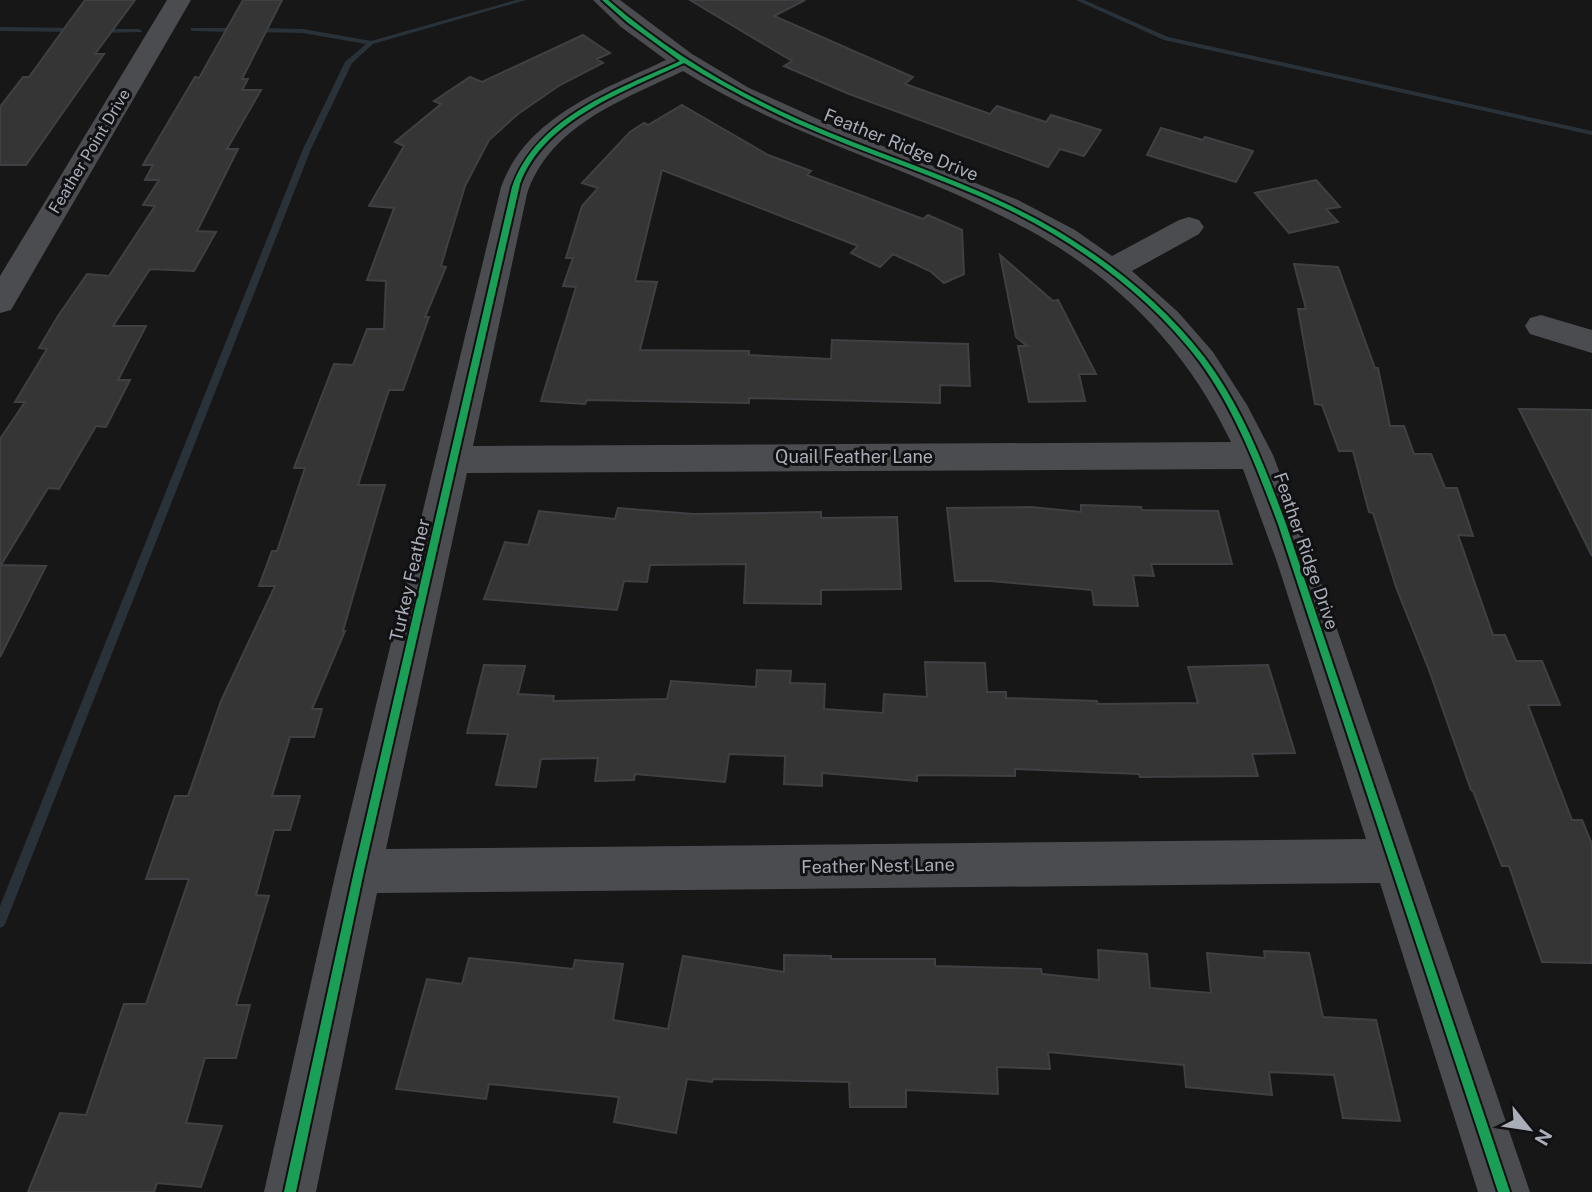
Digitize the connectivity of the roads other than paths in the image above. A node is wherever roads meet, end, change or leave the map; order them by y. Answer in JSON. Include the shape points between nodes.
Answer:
{"nodes":[{"id":1,"x":179,"y":0,"type":"edge"},
{"id":2,"x":605,"y":0,"type":"edge"},
{"id":3,"x":684,"y":61,"type":"junction"},
{"id":4,"x":1189,"y":227,"type":"dead end"},
{"id":5,"x":1111,"y":270,"type":"junction"},
{"id":6,"x":0,"y":302,"type":"edge"},
{"id":7,"x":1541,"y":326,"type":"dead end"},
{"id":8,"x":1592,"y":342,"type":"edge"},
{"id":9,"x":1255,"y":455,"type":"junction"},
{"id":10,"x":454,"y":460,"type":"junction"},
{"id":11,"x":1396,"y":861,"type":"junction"},
{"id":12,"x":359,"y":871,"type":"junction"},
{"id":13,"x":290,"y":1192,"type":"edge"},
{"id":14,"x":1504,"y":1192,"type":"edge"}],
"edges":[{"from":1,"to":6,"type":"street","name":"Feather Point Drive"},
{"from":2,"to":3,"type":"street","name":"Feather Ridge Drive"},
{"from":3,"to":5,"type":"street","name":"Feather Ridge Drive","via":[[827,134],[1022,214]]},
{"from":3,"to":10,"type":"street","name":"Turkey Feather","via":[[566,122],[541,143],[523,167],[513,194]]},
{"from":4,"to":5,"type":"street"},
{"from":5,"to":9,"type":"street","name":"Feather Ridge Drive","via":[[1212,374]]},
{"from":7,"to":8,"type":"street"},
{"from":9,"to":10,"type":"street","name":"Quail Feather Lane"},
{"from":9,"to":11,"type":"street","name":"Feather Ridge Drive"},
{"from":10,"to":12,"type":"street","name":"Turkey Feather"},
{"from":11,"to":12,"type":"street","name":"Feather Nest Lane"},
{"from":11,"to":14,"type":"street","name":"Feather Ridge Drive"},
{"from":12,"to":13,"type":"street","name":"Turkey Feather"}]}
